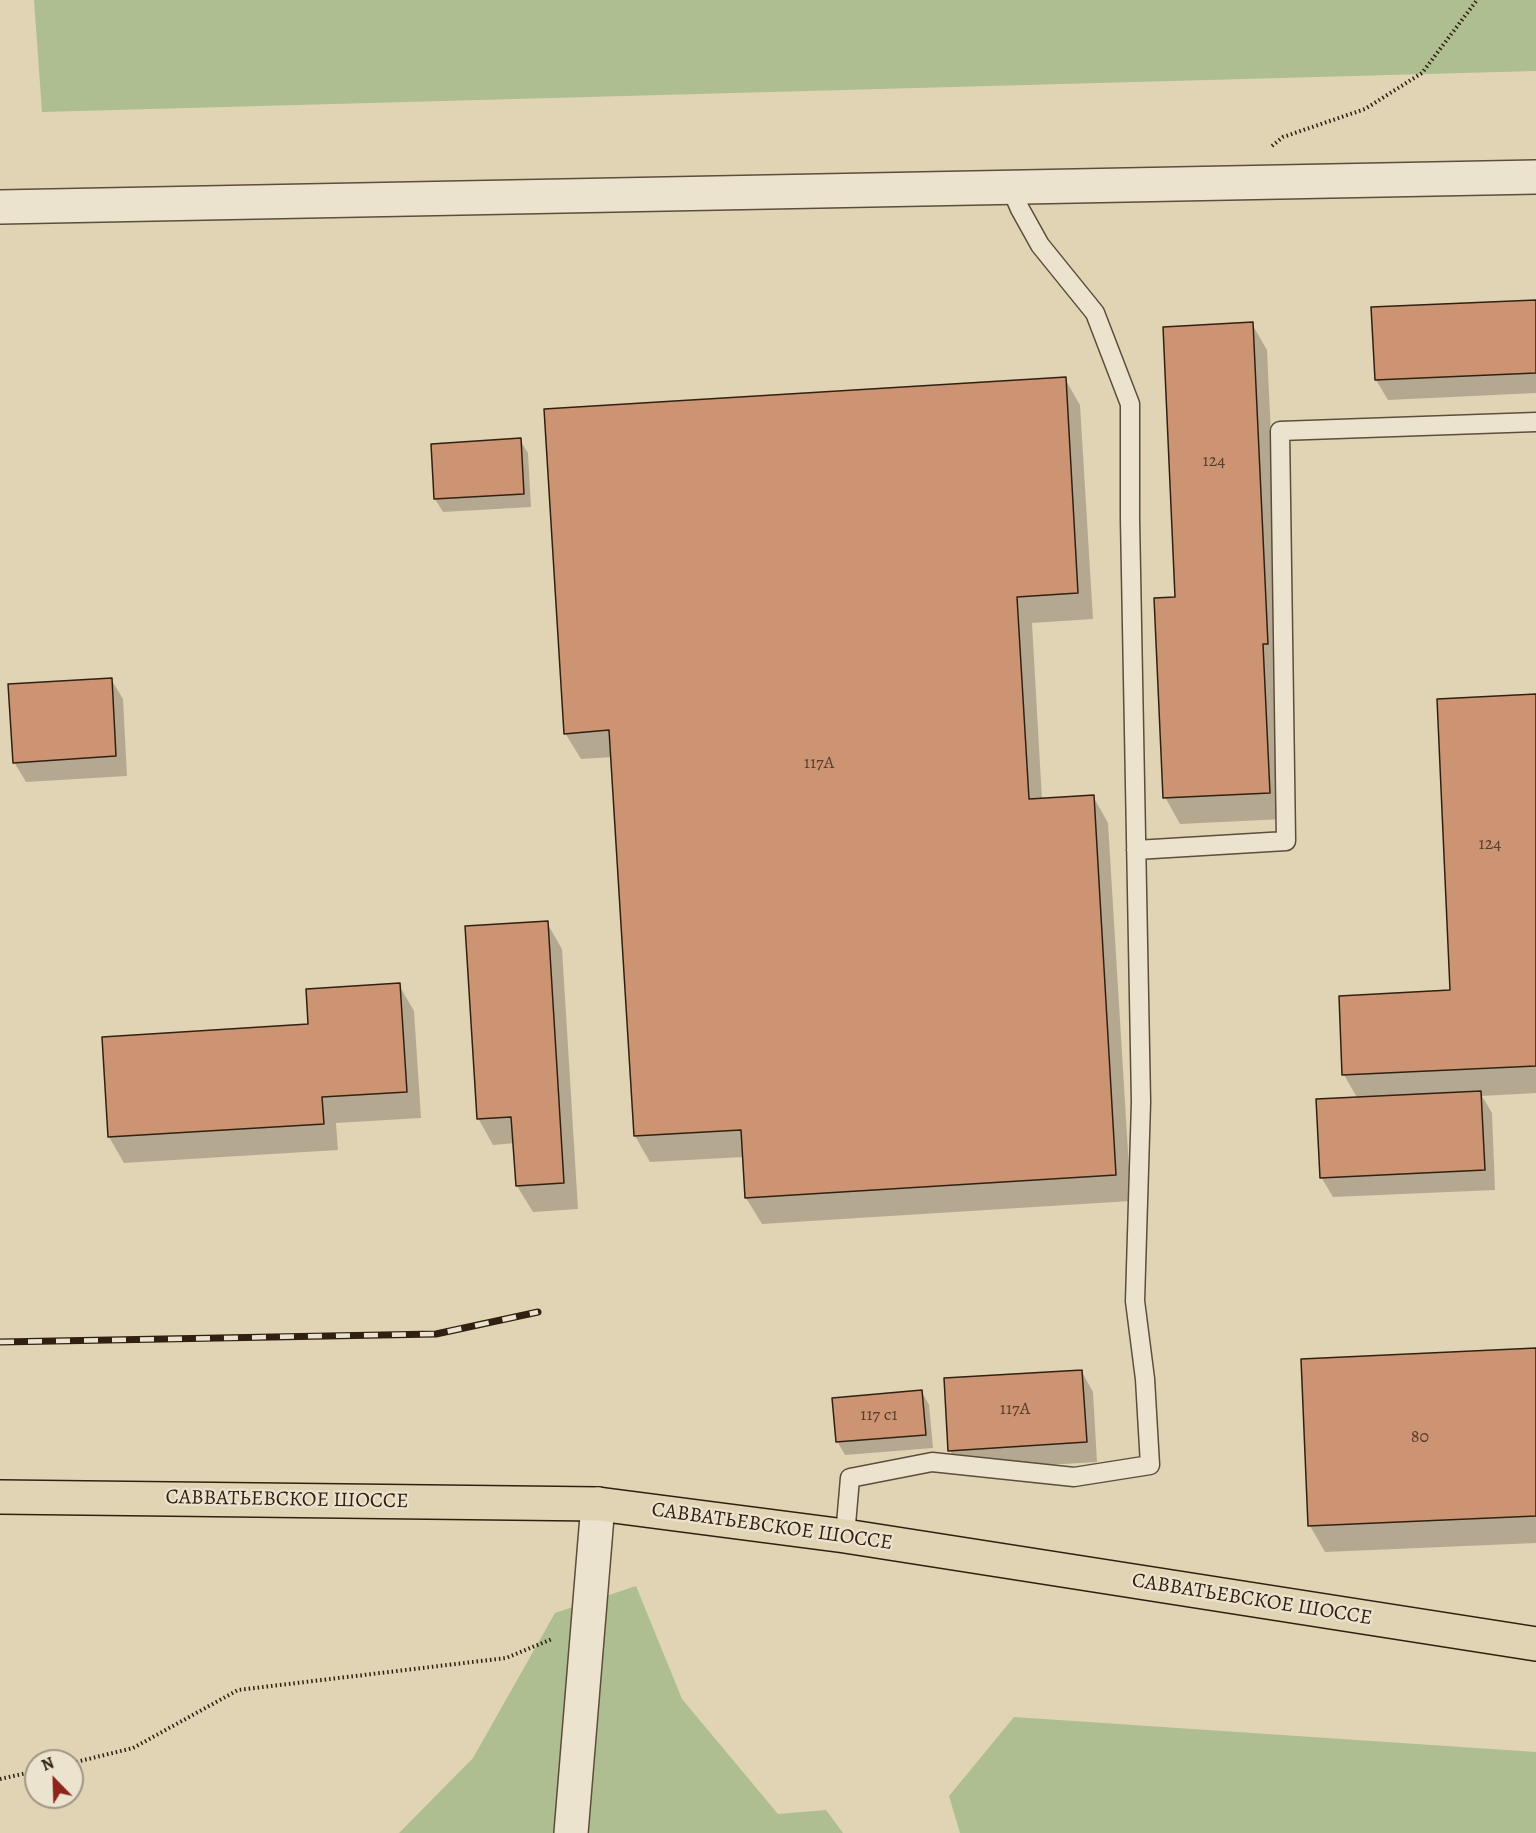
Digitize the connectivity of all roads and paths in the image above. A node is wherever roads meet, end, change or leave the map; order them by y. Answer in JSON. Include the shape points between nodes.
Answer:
{"nodes":[{"id":1,"x":1477,"y":0,"type":"edge"},
{"id":2,"x":1536,"y":177,"type":"edge"},
{"id":3,"x":1227,"y":183,"type":"junction"},
{"id":4,"x":1011,"y":188,"type":"junction"},
{"id":5,"x":0,"y":207,"type":"edge"},
{"id":6,"x":1536,"y":422,"type":"edge"},
{"id":7,"x":1136,"y":850,"type":"junction"},
{"id":8,"x":0,"y":1497,"type":"edge"},
{"id":9,"x":598,"y":1504,"type":"junction"},
{"id":10,"x":845,"y":1536,"type":"junction"},
{"id":11,"x":588,"y":1623,"type":"junction"},
{"id":12,"x":1536,"y":1644,"type":"edge"},
{"id":13,"x":84,"y":1759,"type":"edge"},
{"id":14,"x":24,"y":1774,"type":"edge"},
{"id":15,"x":0,"y":1779,"type":"edge"},
{"id":16,"x":572,"y":1833,"type":"edge"}],
"edges":[{"from":1,"to":3,"type":"path","via":[[1422,73],[1365,109],[1283,137]]},
{"from":2,"to":3,"type":"street"},
{"from":3,"to":4,"type":"street"},
{"from":4,"to":5,"type":"street"},
{"from":4,"to":7,"type":"lane","via":[[1040,245],[1095,313],[1130,404]]},
{"from":6,"to":7,"type":"lane","via":[[1280,432],[1286,841]]},
{"from":7,"to":10,"type":"lane","via":[[1141,1102],[1136,1301],[1150,1465],[1074,1477],[932,1462],[850,1478]]},
{"from":8,"to":9,"type":"main road","name":"САВВАТЬЕВСКОЕ ШОССЕ"},
{"from":9,"to":10,"type":"main road","name":"САВВАТЬЕВСКОЕ ШОССЕ"},
{"from":9,"to":11,"type":"street"},
{"from":10,"to":12,"type":"main road","name":"САВВАТЬЕВСКОЕ ШОССЕ"},
{"from":11,"to":13,"type":"path","via":[[506,1658],[238,1690],[133,1748]]},
{"from":11,"to":16,"type":"street"},
{"from":14,"to":15,"type":"path"}]}
